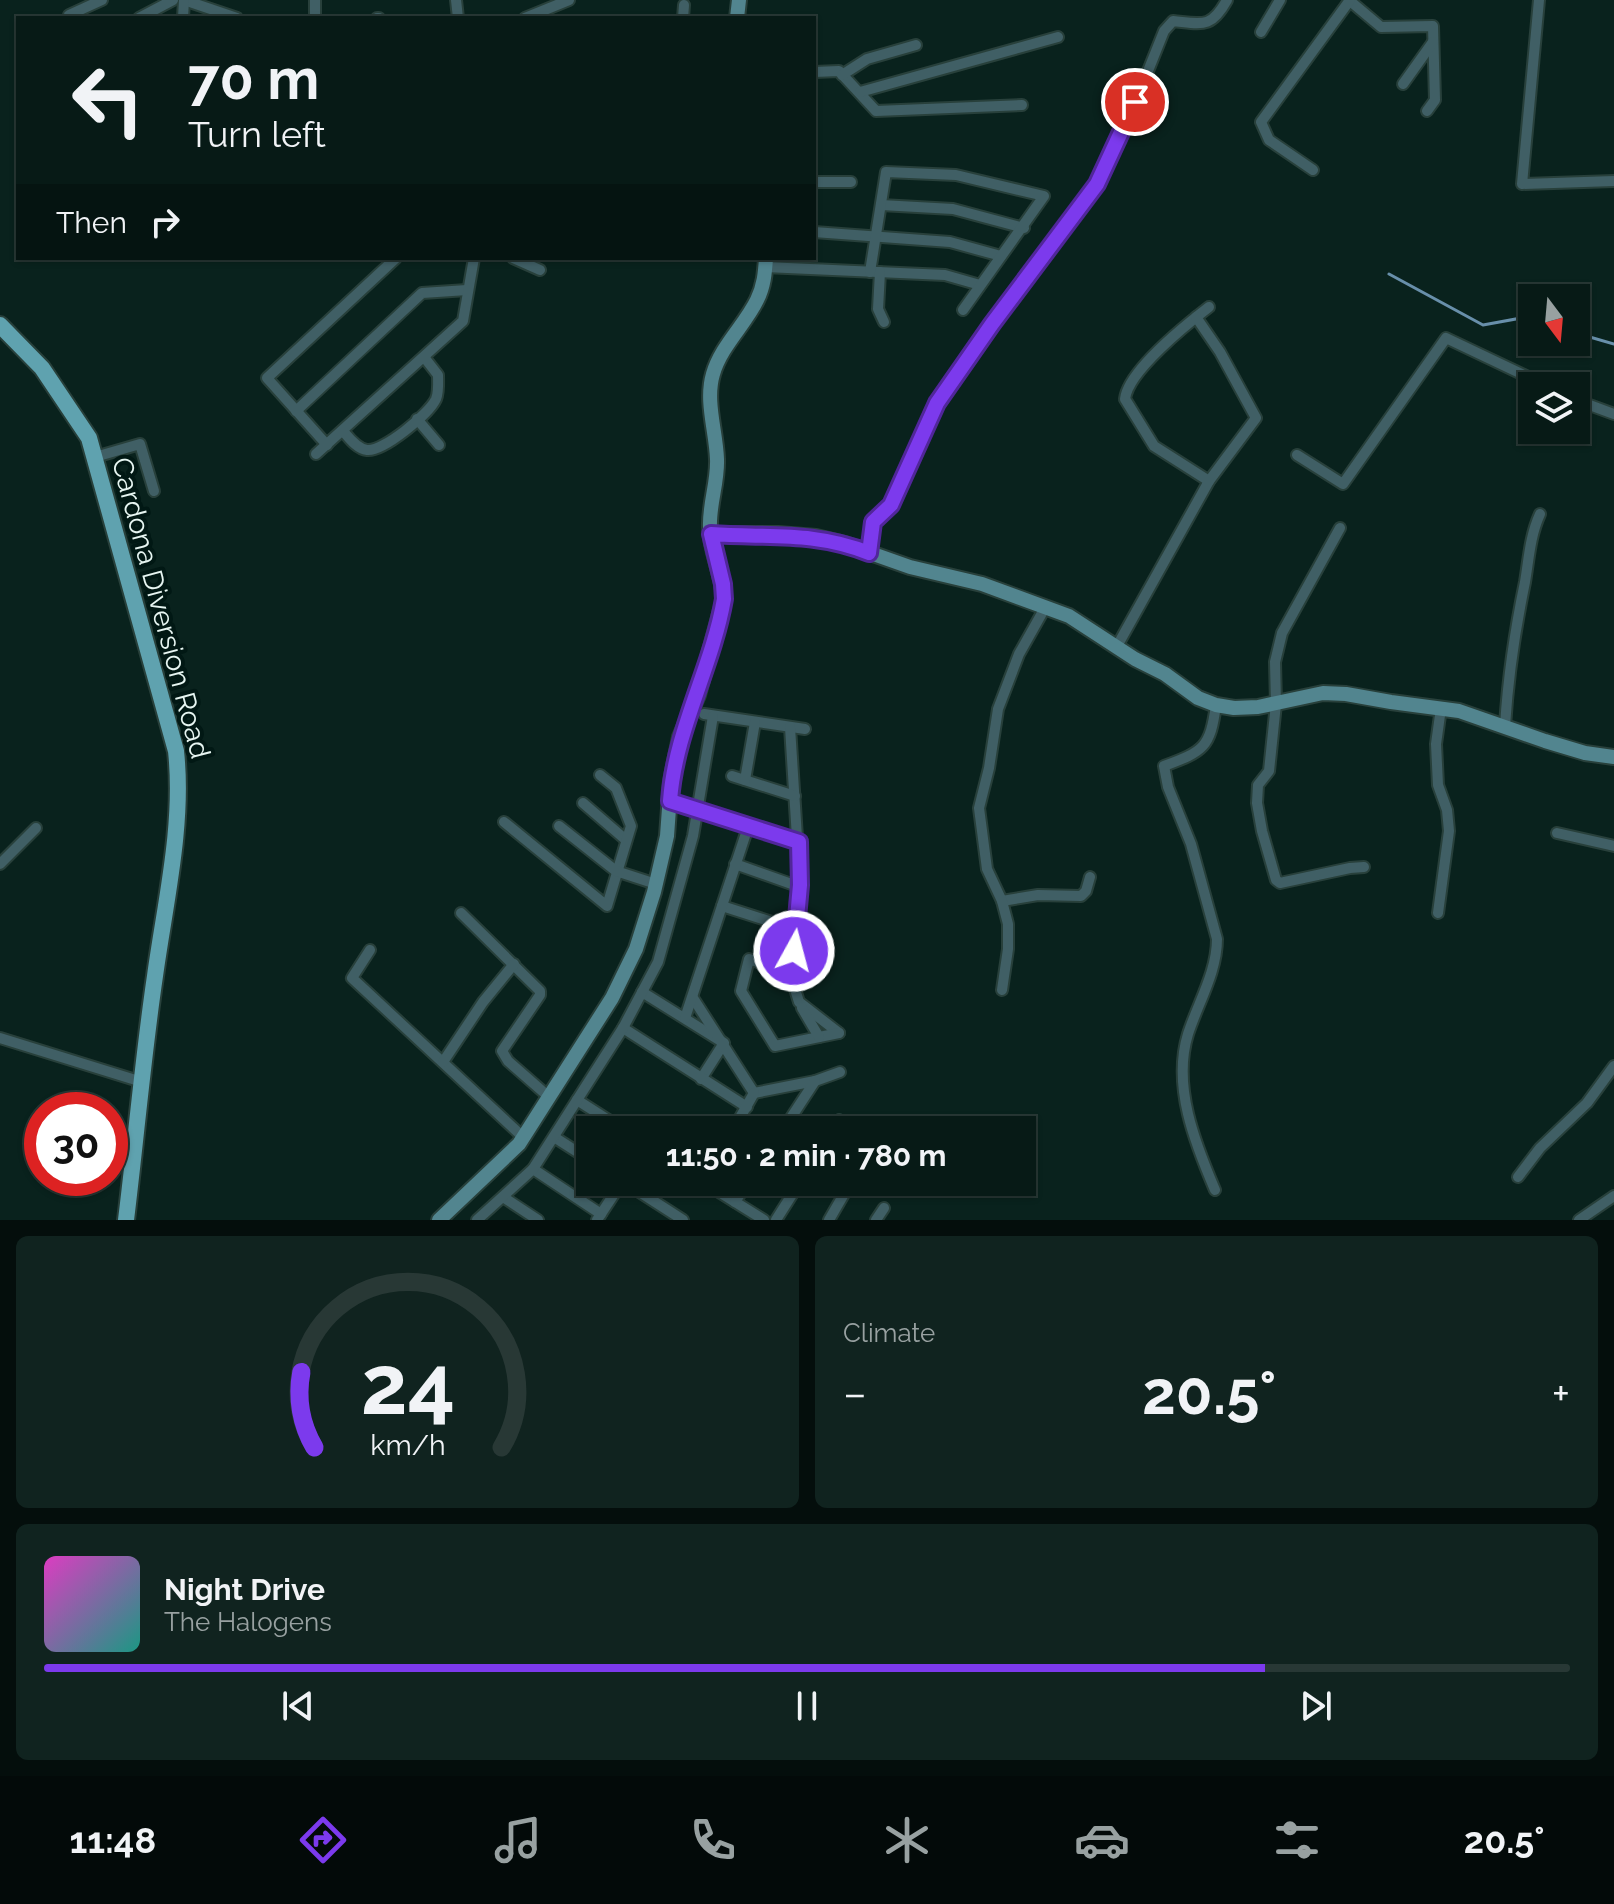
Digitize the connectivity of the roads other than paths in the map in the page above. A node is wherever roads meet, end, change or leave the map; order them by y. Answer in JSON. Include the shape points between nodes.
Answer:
{"nodes":[{"id":1,"x":102,"y":0,"type":"edge"},
{"id":2,"x":173,"y":0,"type":"edge"},
{"id":3,"x":184,"y":0,"type":"edge"},
{"id":4,"x":1227,"y":0,"type":"edge"},
{"id":5,"x":1280,"y":0,"type":"edge"},
{"id":6,"x":1539,"y":0,"type":"edge"},
{"id":7,"x":562,"y":1,"type":"edge"},
{"id":8,"x":1350,"y":1,"type":"edge"},
{"id":9,"x":684,"y":5,"type":"dead end"},
{"id":10,"x":69,"y":16,"type":"edge"},
{"id":11,"x":143,"y":16,"type":"edge"},
{"id":12,"x":231,"y":16,"type":"edge"},
{"id":13,"x":533,"y":16,"type":"edge"},
{"id":14,"x":683,"y":16,"type":"edge"},
{"id":15,"x":1261,"y":32,"type":"dead end"},
{"id":16,"x":1058,"y":37,"type":"dead end"},
{"id":17,"x":1433,"y":42,"type":"junction"},
{"id":18,"x":916,"y":45,"type":"dead end"},
{"id":19,"x":816,"y":72,"type":"edge"},
{"id":20,"x":842,"y":75,"type":"junction"},
{"id":21,"x":1403,"y":84,"type":"dead end"},
{"id":22,"x":860,"y":92,"type":"junction"},
{"id":23,"x":1022,"y":105,"type":"dead end"},
{"id":24,"x":1427,"y":111,"type":"dead end"},
{"id":25,"x":1313,"y":170,"type":"dead end"},
{"id":26,"x":1614,"y":181,"type":"edge"},
{"id":27,"x":816,"y":182,"type":"edge"},
{"id":28,"x":851,"y":182,"type":"dead end"},
{"id":29,"x":881,"y":205,"type":"junction"},
{"id":30,"x":1024,"y":228,"type":"junction"},
{"id":31,"x":816,"y":232,"type":"edge"},
{"id":32,"x":876,"y":237,"type":"junction"},
{"id":33,"x":1001,"y":256,"type":"junction"},
{"id":34,"x":394,"y":260,"type":"edge"},
{"id":35,"x":474,"y":260,"type":"edge"},
{"id":36,"x":525,"y":260,"type":"edge"},
{"id":37,"x":766,"y":263,"type":"edge"},
{"id":38,"x":540,"y":270,"type":"dead end"},
{"id":39,"x":875,"y":272,"type":"junction"},
{"id":40,"x":980,"y":285,"type":"junction"},
{"id":41,"x":467,"y":290,"type":"junction"},
{"id":42,"x":1209,"y":307,"type":"dead end"},
{"id":43,"x":963,"y":310,"type":"dead end"},
{"id":44,"x":1196,"y":317,"type":"junction"},
{"id":45,"x":884,"y":322,"type":"dead end"},
{"id":46,"x":0,"y":325,"type":"edge"},
{"id":47,"x":424,"y":357,"type":"junction"},
{"id":48,"x":1518,"y":372,"type":"edge"},
{"id":49,"x":1590,"y":405,"type":"edge"},
{"id":50,"x":296,"y":411,"type":"junction"},
{"id":51,"x":1614,"y":414,"type":"edge"},
{"id":52,"x":417,"y":419,"type":"junction"},
{"id":53,"x":343,"y":431,"type":"junction"},
{"id":54,"x":327,"y":445,"type":"junction"},
{"id":55,"x":439,"y":445,"type":"dead end"},
{"id":56,"x":316,"y":454,"type":"dead end"},
{"id":57,"x":1297,"y":455,"type":"dead end"},
{"id":58,"x":95,"y":457,"type":"junction"},
{"id":59,"x":1209,"y":481,"type":"junction"},
{"id":60,"x":154,"y":491,"type":"dead end"},
{"id":61,"x":1540,"y":514,"type":"dead end"},
{"id":62,"x":1340,"y":528,"type":"dead end"},
{"id":63,"x":711,"y":534,"type":"junction"},
{"id":64,"x":869,"y":553,"type":"junction"},
{"id":65,"x":1046,"y":606,"type":"junction"},
{"id":66,"x":1116,"y":648,"type":"junction"},
{"id":67,"x":1276,"y":704,"type":"junction"},
{"id":68,"x":1216,"y":705,"type":"junction"},
{"id":69,"x":1441,"y":708,"type":"junction"},
{"id":70,"x":755,"y":722,"type":"junction"},
{"id":71,"x":1505,"y":726,"type":"junction"},
{"id":72,"x":790,"y":727,"type":"junction"},
{"id":73,"x":805,"y":729,"type":"dead end"},
{"id":74,"x":1614,"y":757,"type":"edge"},
{"id":75,"x":600,"y":775,"type":"dead end"},
{"id":76,"x":732,"y":776,"type":"dead end"},
{"id":77,"x":745,"y":780,"type":"junction"},
{"id":78,"x":795,"y":796,"type":"junction"},
{"id":79,"x":670,"y":801,"type":"junction"},
{"id":80,"x":583,"y":803,"type":"dead end"},
{"id":81,"x":698,"y":808,"type":"junction"},
{"id":82,"x":504,"y":822,"type":"dead end"},
{"id":83,"x":749,"y":824,"type":"junction"},
{"id":84,"x":559,"y":826,"type":"dead end"},
{"id":85,"x":36,"y":828,"type":"dead end"},
{"id":86,"x":1557,"y":833,"type":"dead end"},
{"id":87,"x":626,"y":840,"type":"junction"},
{"id":88,"x":799,"y":842,"type":"junction"},
{"id":89,"x":1614,"y":846,"type":"edge"},
{"id":90,"x":0,"y":864,"type":"edge"},
{"id":91,"x":735,"y":864,"type":"junction"},
{"id":92,"x":1364,"y":867,"type":"dead end"},
{"id":93,"x":616,"y":871,"type":"junction"},
{"id":94,"x":1090,"y":877,"type":"dead end"},
{"id":95,"x":656,"y":884,"type":"junction"},
{"id":96,"x":800,"y":887,"type":"junction"},
{"id":97,"x":1002,"y":901,"type":"junction"},
{"id":98,"x":722,"y":906,"type":"junction"},
{"id":99,"x":461,"y":913,"type":"dead end"},
{"id":100,"x":1438,"y":913,"type":"dead end"},
{"id":101,"x":797,"y":930,"type":"junction"},
{"id":102,"x":370,"y":950,"type":"dead end"},
{"id":103,"x":514,"y":964,"type":"junction"},
{"id":104,"x":790,"y":973,"type":"junction"},
{"id":105,"x":1002,"y":990,"type":"dead end"},
{"id":106,"x":642,"y":992,"type":"junction"},
{"id":107,"x":693,"y":998,"type":"junction"},
{"id":108,"x":799,"y":1002,"type":"junction"},
{"id":109,"x":685,"y":1018,"type":"junction"},
{"id":110,"x":623,"y":1028,"type":"junction"},
{"id":111,"x":819,"y":1037,"type":"junction"},
{"id":112,"x":0,"y":1038,"type":"edge"},
{"id":113,"x":724,"y":1043,"type":"junction"},
{"id":114,"x":443,"y":1062,"type":"junction"},
{"id":115,"x":1614,"y":1066,"type":"edge"},
{"id":116,"x":840,"y":1072,"type":"dead end"},
{"id":117,"x":701,"y":1079,"type":"junction"},
{"id":118,"x":815,"y":1081,"type":"junction"},
{"id":119,"x":142,"y":1082,"type":"junction"},
{"id":120,"x":754,"y":1093,"type":"junction"},
{"id":121,"x":549,"y":1097,"type":"junction"},
{"id":122,"x":577,"y":1100,"type":"junction"},
{"id":123,"x":747,"y":1107,"type":"junction"},
{"id":124,"x":602,"y":1116,"type":"edge"},
{"id":125,"x":742,"y":1116,"type":"edge"},
{"id":126,"x":792,"y":1116,"type":"edge"},
{"id":127,"x":523,"y":1137,"type":"junction"},
{"id":128,"x":554,"y":1137,"type":"junction"},
{"id":129,"x":576,"y":1151,"type":"edge"},
{"id":130,"x":533,"y":1169,"type":"junction"},
{"id":131,"x":1518,"y":1177,"type":"dead end"},
{"id":132,"x":1215,"y":1190,"type":"dead end"},
{"id":133,"x":614,"y":1196,"type":"edge"},
{"id":134,"x":645,"y":1196,"type":"edge"},
{"id":135,"x":725,"y":1196,"type":"edge"},
{"id":136,"x":739,"y":1196,"type":"edge"},
{"id":137,"x":791,"y":1196,"type":"edge"},
{"id":138,"x":843,"y":1196,"type":"edge"},
{"id":139,"x":1614,"y":1196,"type":"edge"},
{"id":140,"x":503,"y":1197,"type":"junction"},
{"id":141,"x":735,"y":1202,"type":"junction"},
{"id":142,"x":884,"y":1208,"type":"dead end"},
{"id":143,"x":599,"y":1218,"type":"edge"},
{"id":144,"x":126,"y":1220,"type":"edge"},
{"id":145,"x":439,"y":1220,"type":"edge"},
{"id":146,"x":477,"y":1220,"type":"edge"},
{"id":147,"x":538,"y":1220,"type":"edge"},
{"id":148,"x":683,"y":1220,"type":"edge"},
{"id":149,"x":764,"y":1220,"type":"edge"},
{"id":150,"x":776,"y":1220,"type":"edge"},
{"id":151,"x":829,"y":1220,"type":"edge"},
{"id":152,"x":876,"y":1220,"type":"edge"},
{"id":153,"x":1579,"y":1220,"type":"edge"}],
"edges":[{"from":1,"to":10,"type":"street"},
{"from":2,"to":11,"type":"street"},
{"from":3,"to":12,"type":"street"},
{"from":4,"to":64,"type":"street","via":[[1214,19],[1202,25],[1173,21],[1164,31],[1097,184],[937,403],[891,505],[873,522]]},
{"from":5,"to":15,"type":"street"},
{"from":6,"to":26,"type":"street","via":[[1522,184]]},
{"from":7,"to":13,"type":"street"},
{"from":8,"to":17,"type":"street","via":[[1381,27],[1433,26]]},
{"from":8,"to":25,"type":"street","via":[[1261,122],[1269,140]]},
{"from":9,"to":14,"type":"street"},
{"from":16,"to":22,"type":"street"},
{"from":17,"to":21,"type":"street"},
{"from":17,"to":24,"type":"street","via":[[1435,100]]},
{"from":18,"to":20,"type":"street","via":[[867,59]]},
{"from":19,"to":20,"type":"street"},
{"from":20,"to":22,"type":"street"},
{"from":22,"to":23,"type":"street","via":[[876,111]]},
{"from":27,"to":28,"type":"street"},
{"from":29,"to":30,"type":"street","via":[[953,209]]},
{"from":29,"to":30,"type":"street","via":[[886,172],[956,175],[1044,196]]},
{"from":29,"to":32,"type":"street"},
{"from":30,"to":33,"type":"street"},
{"from":31,"to":32,"type":"street"},
{"from":32,"to":33,"type":"street","via":[[950,242]]},
{"from":32,"to":39,"type":"street"},
{"from":33,"to":40,"type":"street"},
{"from":34,"to":50,"type":"street","via":[[267,378]]},
{"from":35,"to":41,"type":"street"},
{"from":36,"to":38,"type":"street"},
{"from":37,"to":39,"type":"street"},
{"from":37,"to":63,"type":"street","via":[[756,302],[721,354],[709,390],[717,459]]},
{"from":39,"to":40,"type":"street","via":[[945,275]]},
{"from":39,"to":45,"type":"street"},
{"from":40,"to":43,"type":"street"},
{"from":41,"to":47,"type":"street","via":[[463,321]]},
{"from":41,"to":50,"type":"street","via":[[422,293]]},
{"from":42,"to":44,"type":"street"},
{"from":44,"to":59,"type":"street","via":[[1256,418]]},
{"from":44,"to":59,"type":"street","via":[[1149,359],[1125,399],[1154,446]]},
{"from":46,"to":58,"type":"main road","name":"Cardona Diversion Road","via":[[42,368],[89,438]]},
{"from":47,"to":52,"type":"street","via":[[438,375],[437,397]]},
{"from":47,"to":53,"type":"street"},
{"from":48,"to":57,"type":"street","via":[[1446,338],[1343,484]]},
{"from":49,"to":51,"type":"street"},
{"from":50,"to":54,"type":"street"},
{"from":52,"to":53,"type":"street","via":[[384,446],[368,451]]},
{"from":52,"to":55,"type":"street"},
{"from":53,"to":54,"type":"street"},
{"from":54,"to":56,"type":"street"},
{"from":58,"to":60,"type":"street","via":[[140,444]]},
{"from":58,"to":119,"type":"main road","name":"Cardona Diversion Road","via":[[171,727],[179,774]]},
{"from":59,"to":66,"type":"street"},
{"from":61,"to":71,"type":"street","via":[[1531,533]]},
{"from":62,"to":67,"type":"street","via":[[1282,633],[1275,662]]},
{"from":63,"to":64,"type":"street","via":[[816,537]]},
{"from":63,"to":79,"type":"street","via":[[724,599],[698,695],[680,737]]},
{"from":64,"to":65,"type":"street"},
{"from":65,"to":66,"type":"street"},
{"from":65,"to":97,"type":"street","via":[[1019,654],[998,709],[979,808],[985,860]]},
{"from":66,"to":68,"type":"street"},
{"from":67,"to":68,"type":"street"},
{"from":67,"to":69,"type":"street","via":[[1323,693]]},
{"from":67,"to":92,"type":"street","via":[[1269,771],[1258,785],[1257,803],[1276,880],[1287,883]]},
{"from":68,"to":132,"type":"street","via":[[1212,732],[1202,749],[1164,766],[1217,939],[1217,954],[1181,1062],[1194,1140]]},
{"from":69,"to":71,"type":"street"},
{"from":69,"to":100,"type":"street","via":[[1438,785],[1449,831]]},
{"from":70,"to":72,"type":"street"},
{"from":70,"to":77,"type":"street"},
{"from":70,"to":81,"type":"street","via":[[708,715]]},
{"from":71,"to":74,"type":"street","via":[[1585,753]]},
{"from":72,"to":73,"type":"street"},
{"from":72,"to":78,"type":"street"},
{"from":75,"to":87,"type":"street","via":[[616,788],[630,818]]},
{"from":76,"to":77,"type":"street"},
{"from":77,"to":78,"type":"street"},
{"from":78,"to":88,"type":"street"},
{"from":79,"to":81,"type":"street"},
{"from":79,"to":95,"type":"street"},
{"from":80,"to":87,"type":"street"},
{"from":81,"to":83,"type":"street"},
{"from":81,"to":106,"type":"street","via":[[673,913]]},
{"from":82,"to":93,"type":"street","via":[[607,906]]},
{"from":83,"to":88,"type":"street"},
{"from":83,"to":91,"type":"street"},
{"from":84,"to":93,"type":"street"},
{"from":85,"to":90,"type":"street"},
{"from":86,"to":89,"type":"street"},
{"from":87,"to":93,"type":"street"},
{"from":88,"to":96,"type":"street"},
{"from":91,"to":96,"type":"street"},
{"from":91,"to":98,"type":"street"},
{"from":93,"to":95,"type":"street"},
{"from":94,"to":97,"type":"street","via":[[1081,896]]},
{"from":95,"to":121,"type":"street","via":[[636,949],[612,998]]},
{"from":96,"to":101,"type":"street"},
{"from":97,"to":105,"type":"street","via":[[1008,924]]},
{"from":98,"to":101,"type":"street"},
{"from":98,"to":107,"type":"street"},
{"from":99,"to":103,"type":"street"},
{"from":101,"to":104,"type":"street"},
{"from":102,"to":114,"type":"street","via":[[352,978]]},
{"from":103,"to":114,"type":"street"},
{"from":103,"to":121,"type":"street","via":[[540,995],[502,1051]]},
{"from":104,"to":108,"type":"street"},
{"from":104,"to":111,"type":"street","via":[[749,959],[741,991],[775,1046]]},
{"from":106,"to":109,"type":"street"},
{"from":106,"to":110,"type":"street"},
{"from":107,"to":109,"type":"street"},
{"from":107,"to":113,"type":"street"},
{"from":108,"to":111,"type":"street"},
{"from":108,"to":111,"type":"street","via":[[839,1033]]},
{"from":109,"to":113,"type":"street"},
{"from":110,"to":117,"type":"street"},
{"from":110,"to":122,"type":"street"},
{"from":112,"to":119,"type":"street"},
{"from":113,"to":117,"type":"street"},
{"from":113,"to":120,"type":"street"},
{"from":114,"to":127,"type":"street"},
{"from":115,"to":131,"type":"street"},
{"from":116,"to":118,"type":"street"},
{"from":117,"to":123,"type":"street"},
{"from":118,"to":120,"type":"street"},
{"from":118,"to":126,"type":"street"},
{"from":119,"to":144,"type":"main road","name":"Cardona Diversion Road"},
{"from":120,"to":123,"type":"street"},
{"from":121,"to":127,"type":"street"},
{"from":122,"to":124,"type":"street"},
{"from":122,"to":128,"type":"street"},
{"from":123,"to":125,"type":"street"},
{"from":127,"to":145,"type":"street"},
{"from":128,"to":129,"type":"street"},
{"from":128,"to":130,"type":"street"},
{"from":130,"to":140,"type":"street"},
{"from":130,"to":143,"type":"street"},
{"from":133,"to":143,"type":"street"},
{"from":134,"to":148,"type":"street"},
{"from":135,"to":141,"type":"street"},
{"from":136,"to":141,"type":"street"},
{"from":137,"to":150,"type":"street"},
{"from":138,"to":151,"type":"street"},
{"from":139,"to":153,"type":"street"},
{"from":140,"to":146,"type":"street"},
{"from":140,"to":147,"type":"street"},
{"from":141,"to":149,"type":"street"},
{"from":142,"to":152,"type":"street"}]}
